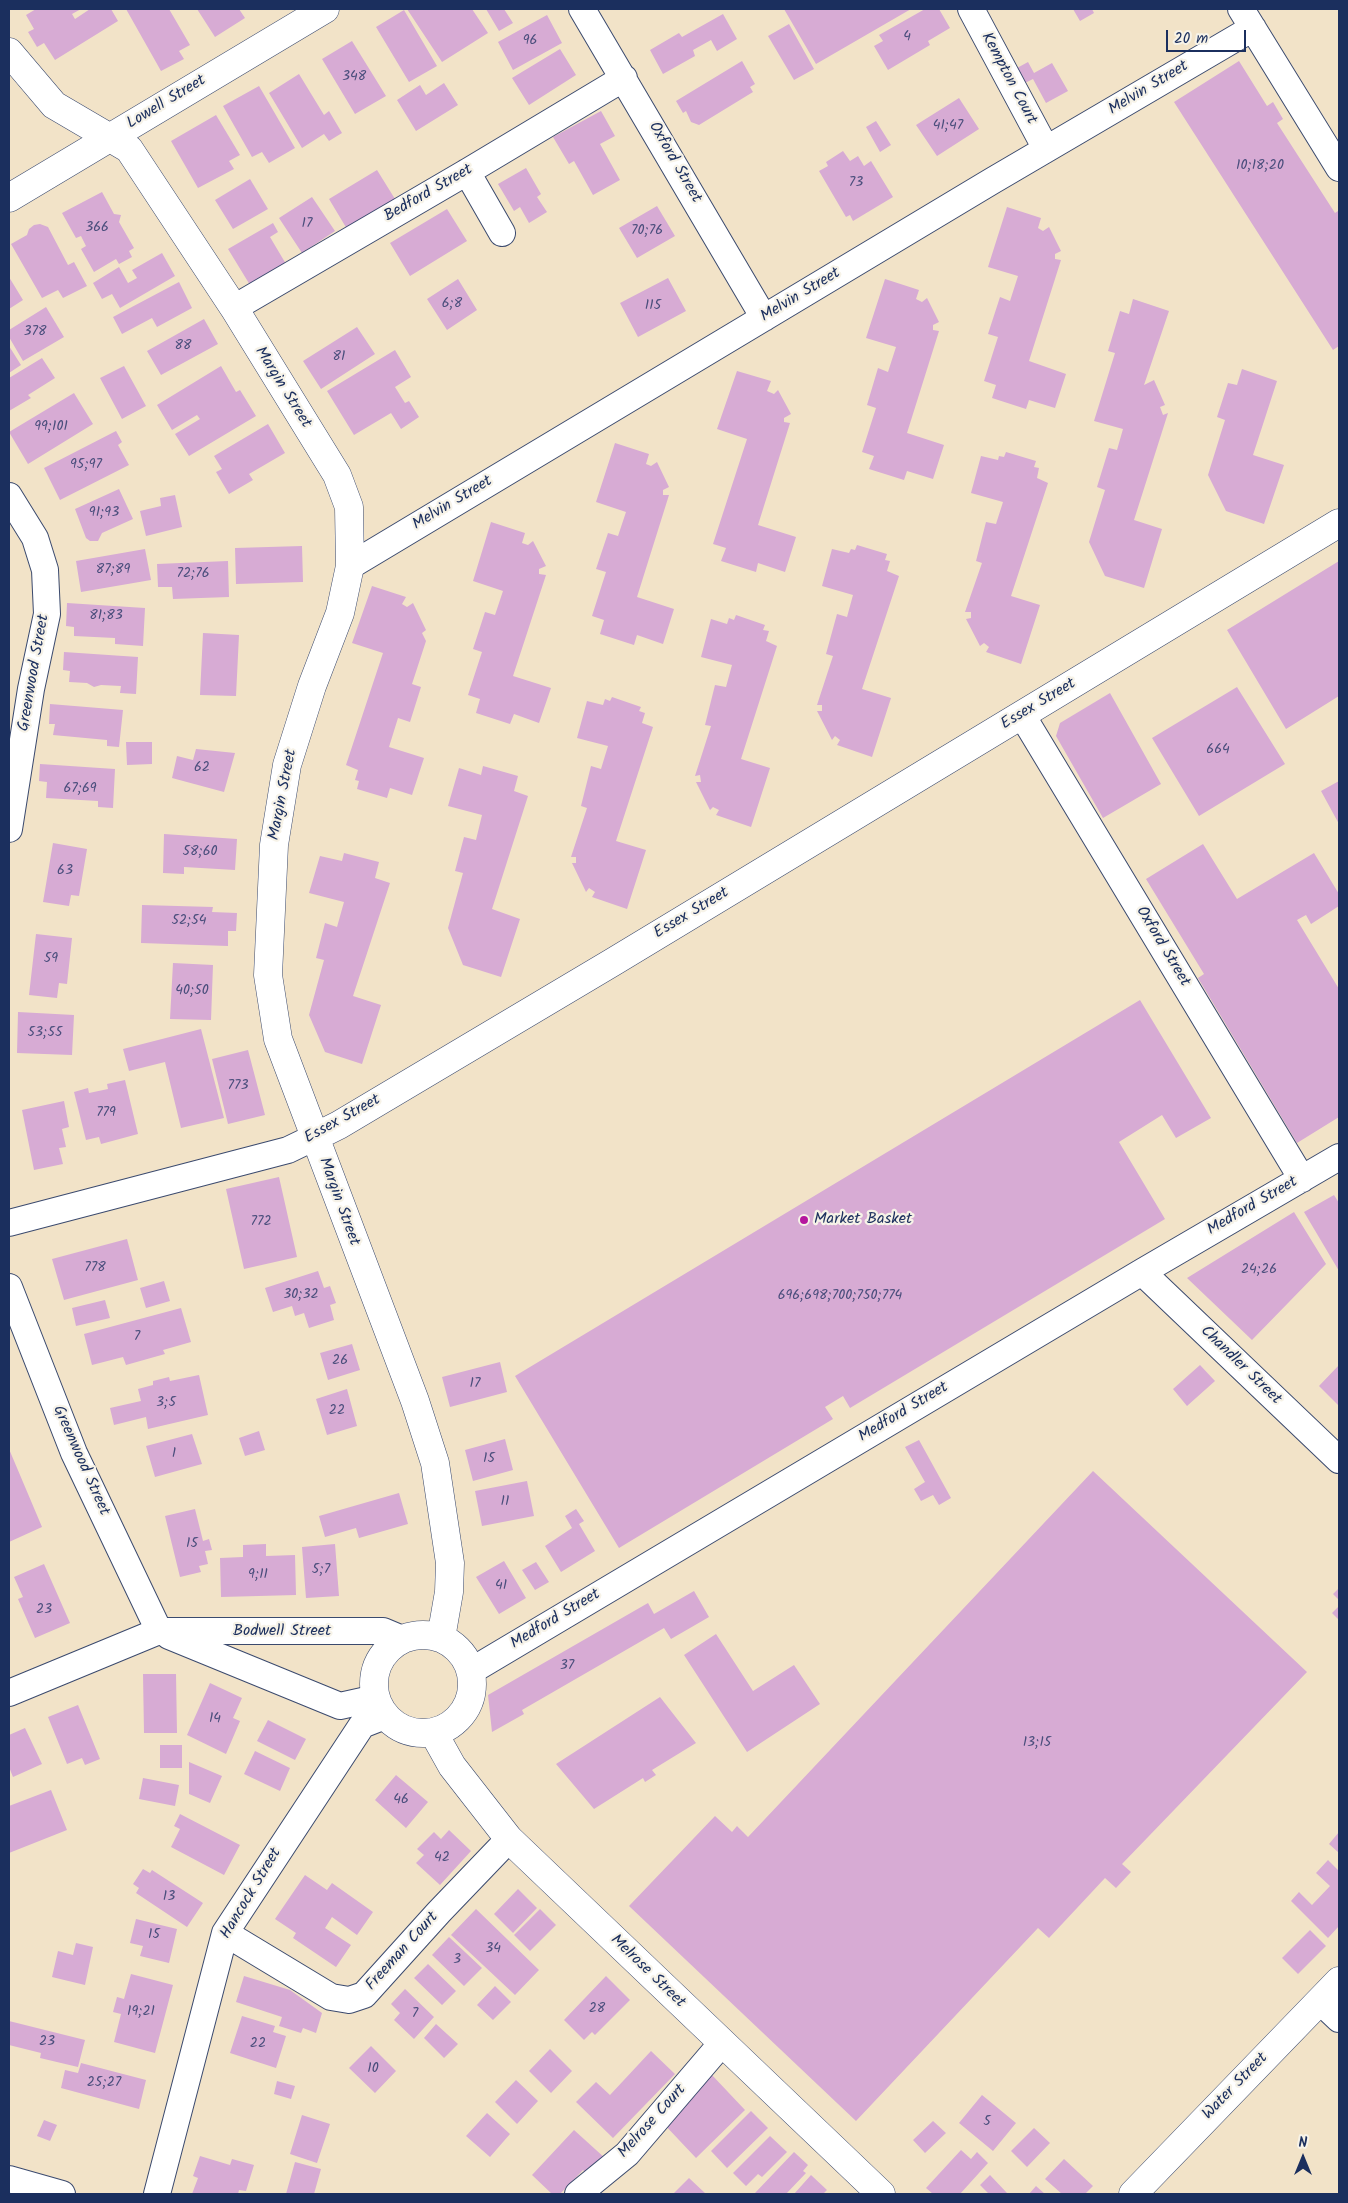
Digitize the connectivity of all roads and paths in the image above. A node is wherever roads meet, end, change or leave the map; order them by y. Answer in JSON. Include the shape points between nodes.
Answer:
{"nodes":[{"id":1,"x":326,"y":9,"type":"edge"},
{"id":2,"x":582,"y":9,"type":"edge"},
{"id":3,"x":970,"y":9,"type":"edge"},
{"id":4,"x":1247,"y":18,"type":"edge"},
{"id":5,"x":9,"y":52,"type":"edge"},
{"id":6,"x":624,"y":78,"type":"junction"},
{"id":7,"x":111,"y":137,"type":"junction"},
{"id":8,"x":1046,"y":149,"type":"junction"},
{"id":9,"x":1339,"y":168,"type":"edge"},
{"id":10,"x":467,"y":172,"type":"junction"},
{"id":11,"x":9,"y":198,"type":"edge"},
{"id":12,"x":502,"y":233,"type":"dead end"},
{"id":13,"x":234,"y":308,"type":"junction"},
{"id":14,"x":764,"y":318,"type":"junction"},
{"id":15,"x":9,"y":496,"type":"edge"},
{"id":16,"x":1339,"y":523,"type":"edge"},
{"id":17,"x":350,"y":566,"type":"junction"},
{"id":18,"x":1022,"y":715,"type":"junction"},
{"id":19,"x":9,"y":829,"type":"edge"},
{"id":20,"x":314,"y":1137,"type":"junction"},
{"id":21,"x":1339,"y":1157,"type":"edge"},
{"id":22,"x":1302,"y":1179,"type":"junction"},
{"id":23,"x":9,"y":1223,"type":"edge"},
{"id":24,"x":1142,"y":1272,"type":"junction"},
{"id":25,"x":9,"y":1287,"type":"edge"},
{"id":26,"x":1339,"y":1460,"type":"edge"},
{"id":27,"x":159,"y":1632,"type":"junction"},
{"id":28,"x":441,"y":1638,"type":"junction"},
{"id":29,"x":402,"y":1640,"type":"junction"},
{"id":30,"x":471,"y":1671,"type":"junction"},
{"id":31,"x":9,"y":1693,"type":"edge"},
{"id":32,"x":380,"y":1707,"type":"junction"},
{"id":33,"x":433,"y":1732,"type":"junction"},
{"id":34,"x":509,"y":1839,"type":"junction"},
{"id":35,"x":225,"y":1933,"type":"junction"},
{"id":36,"x":1339,"y":1981,"type":"edge"},
{"id":37,"x":1330,"y":2010,"type":"edge"},
{"id":38,"x":722,"y":2043,"type":"junction"},
{"id":39,"x":9,"y":2179,"type":"edge"},
{"id":40,"x":62,"y":2194,"type":"edge"},
{"id":41,"x":156,"y":2194,"type":"edge"},
{"id":42,"x":578,"y":2194,"type":"edge"},
{"id":43,"x":881,"y":2194,"type":"edge"},
{"id":44,"x":1133,"y":2194,"type":"edge"}],
"edges":[{"from":1,"to":7,"type":"main road","name":"Lowell Street"},
{"from":2,"to":6,"type":"street","name":"Oxford Street"},
{"from":3,"to":8,"type":"street","name":"Kempton Court"},
{"from":4,"to":8,"type":"street","name":"Melvin Street"},
{"from":4,"to":9,"type":"street"},
{"from":5,"to":7,"type":"main road","name":"Margin Street","via":[[54,105]]},
{"from":6,"to":10,"type":"street","name":"Bedford Street"},
{"from":6,"to":14,"type":"street","name":"Oxford Street"},
{"from":7,"to":11,"type":"main road","name":"Lowell Street"},
{"from":7,"to":13,"type":"main road","name":"Margin Street","via":[[130,149]]},
{"from":8,"to":14,"type":"street","name":"Melvin Street"},
{"from":10,"to":12,"type":"street"},
{"from":10,"to":13,"type":"street","name":"Bedford Street"},
{"from":13,"to":17,"type":"main road","name":"Margin Street","via":[[337,475],[348,507]]},
{"from":14,"to":17,"type":"street","name":"Melvin Street"},
{"from":15,"to":19,"type":"street","name":"Greenwood Street","via":[[36,538],[45,570],[47,614],[31,689]]},
{"from":16,"to":18,"type":"main road","name":"Essex Street"},
{"from":17,"to":20,"type":"main road","name":"Margin Street","via":[[340,613],[287,765],[274,845],[268,975],[278,1039]]},
{"from":18,"to":20,"type":"main road","name":"Essex Street","via":[[613,962]]},
{"from":18,"to":22,"type":"street","name":"Oxford Street"},
{"from":20,"to":23,"type":"street","name":"Essex Street","via":[[288,1150]]},
{"from":20,"to":28,"type":"main road","name":"Margin Street","via":[[415,1401],[435,1463],[450,1563]]},
{"from":21,"to":22,"type":"street","name":"Medford Street"},
{"from":22,"to":24,"type":"street","name":"Medford Street"},
{"from":24,"to":26,"type":"street","name":"Chandler Street"},
{"from":24,"to":30,"type":"street","name":"Medford Street"},
{"from":25,"to":27,"type":"street","name":"Greenwood Street","via":[[74,1453]]},
{"from":27,"to":29,"type":"street","name":"Bodwell Street","via":[[383,1632]]},
{"from":27,"to":31,"type":"street","name":"Bodwell Street"},
{"from":27,"to":32,"type":"street","name":"Bodwell Street","via":[[340,1706]]},
{"from":28,"to":29,"type":"main road","via":[[419,1635]]},
{"from":28,"to":30,"type":"main road","via":[[463,1656]]},
{"from":29,"to":32,"type":"main road","via":[[388,1649],[377,1667],[374,1684]]},
{"from":30,"to":33,"type":"main road","via":[[472,1688],[460,1716]]},
{"from":32,"to":33,"type":"main road","via":[[403,1729]]},
{"from":32,"to":35,"type":"street","name":"Hancock Street","via":[[362,1725]]},
{"from":33,"to":34,"type":"main road","name":"Melrose Street","via":[[452,1766]]},
{"from":34,"to":35,"type":"street","name":"Freeman Court","via":[[364,1995],[348,2000],[330,1997]]},
{"from":34,"to":38,"type":"main road","name":"Melrose Street"},
{"from":35,"to":41,"type":"street","name":"Hancock Street"},
{"from":36,"to":37,"type":"main road","name":"Water Street"},
{"from":37,"to":44,"type":"main road","name":"Water Street"},
{"from":38,"to":42,"type":"street","name":"Melrose Court","via":[[627,2154]]},
{"from":38,"to":43,"type":"main road","name":"Melrose Street"},
{"from":39,"to":40,"type":"street"}]}
